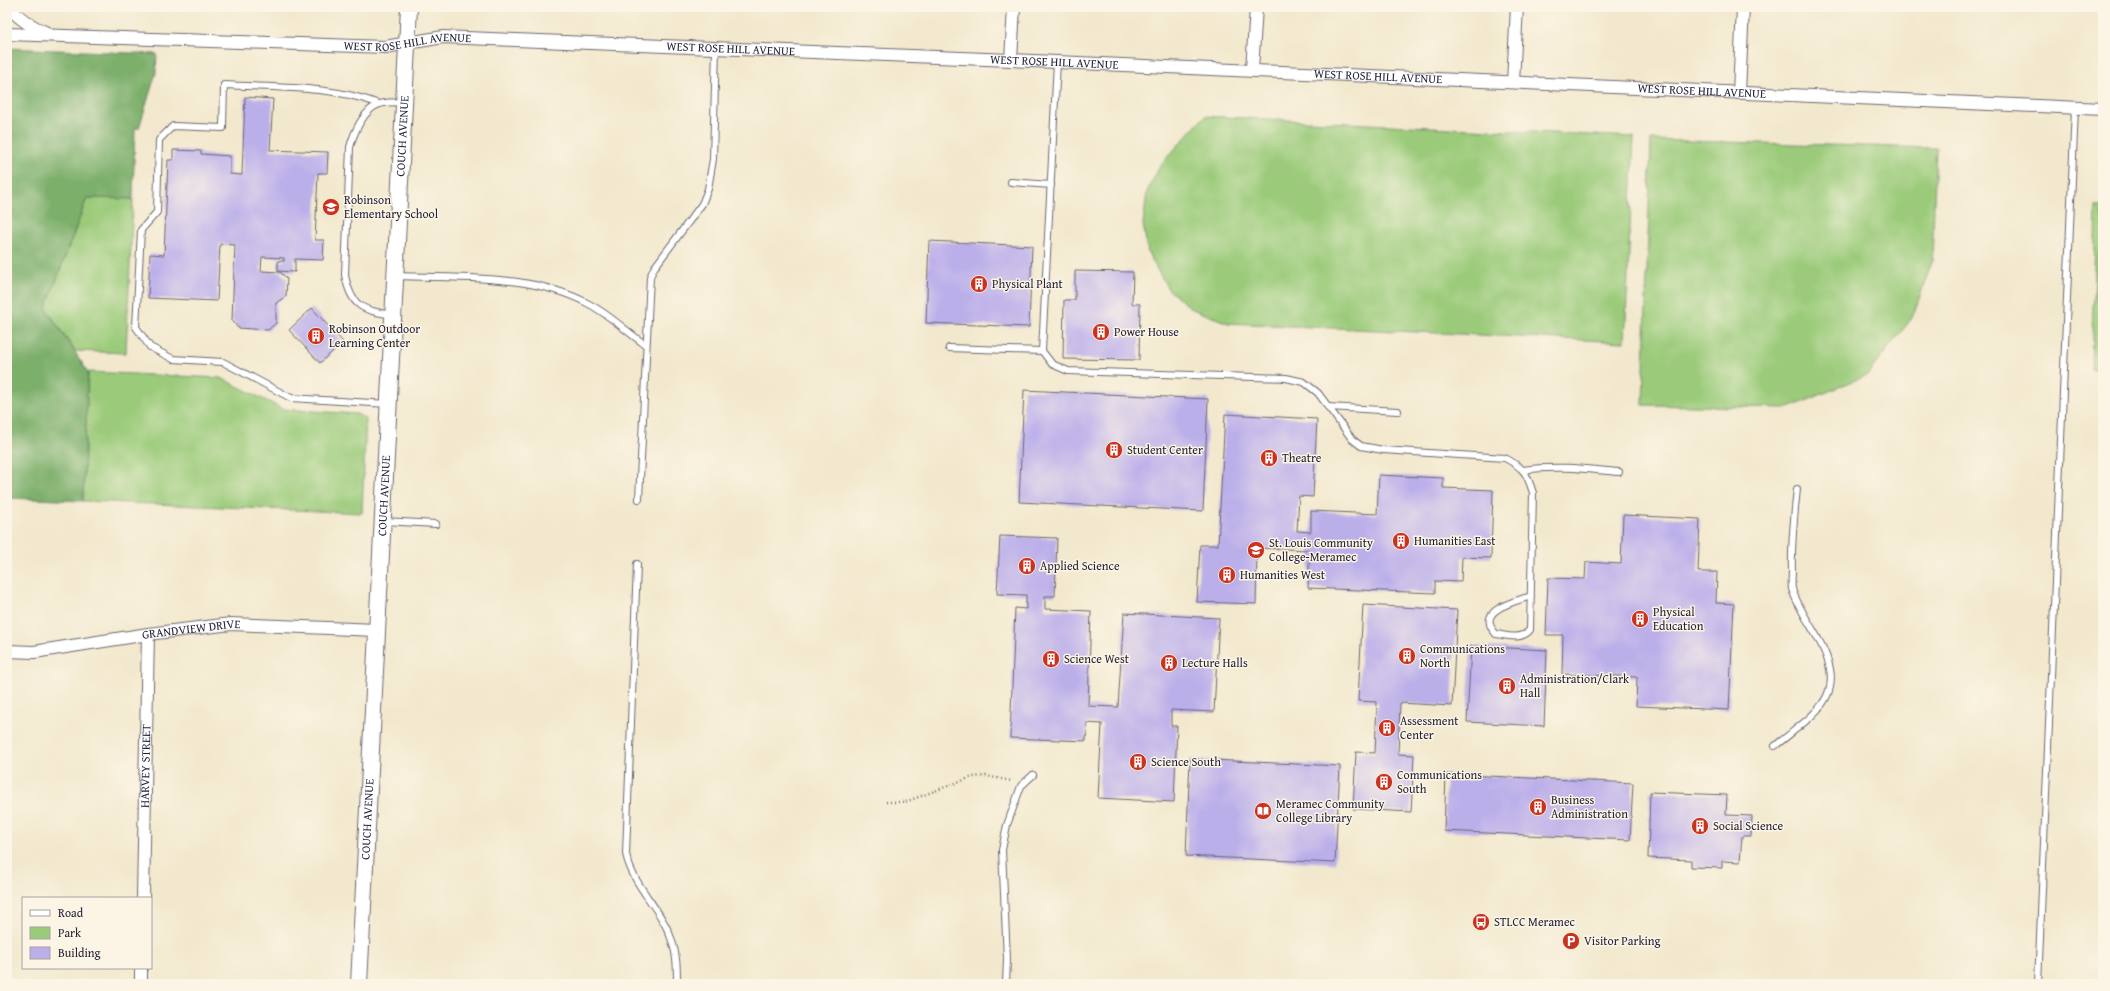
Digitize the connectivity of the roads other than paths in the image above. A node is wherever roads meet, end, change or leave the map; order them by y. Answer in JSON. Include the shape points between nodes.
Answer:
{"nodes":[{"id":1,"x":9,"y":7,"type":"edge"},
{"id":2,"x":409,"y":7,"type":"edge"},
{"id":3,"x":1014,"y":7,"type":"edge"},
{"id":4,"x":1256,"y":7,"type":"edge"},
{"id":5,"x":1517,"y":7,"type":"edge"},
{"id":6,"x":1743,"y":7,"type":"edge"},
{"id":7,"x":7,"y":34,"type":"edge"},
{"id":8,"x":54,"y":36,"type":"junction"},
{"id":9,"x":407,"y":43,"type":"junction"},
{"id":10,"x":716,"y":48,"type":"junction"},
{"id":11,"x":1011,"y":60,"type":"junction"},
{"id":12,"x":1058,"y":62,"type":"junction"},
{"id":13,"x":1252,"y":70,"type":"junction"},
{"id":14,"x":1513,"y":82,"type":"junction"},
{"id":15,"x":1739,"y":93,"type":"junction"},
{"id":16,"x":404,"y":102,"type":"junction"},
{"id":17,"x":379,"y":104,"type":"junction"},
{"id":18,"x":2075,"y":108,"type":"junction"},
{"id":19,"x":2103,"y":109,"type":"edge"},
{"id":20,"x":1011,"y":182,"type":"dead end"},
{"id":21,"x":1051,"y":185,"type":"junction"},
{"id":22,"x":395,"y":276,"type":"junction"},
{"id":23,"x":393,"y":315,"type":"junction"},
{"id":24,"x":646,"y":345,"type":"junction"},
{"id":25,"x":949,"y":348,"type":"dead end"},
{"id":26,"x":1042,"y":351,"type":"junction"},
{"id":27,"x":389,"y":404,"type":"junction"},
{"id":28,"x":1328,"y":406,"type":"junction"},
{"id":29,"x":1398,"y":411,"type":"dead end"},
{"id":30,"x":1523,"y":470,"type":"junction"},
{"id":31,"x":1618,"y":472,"type":"dead end"},
{"id":32,"x":1797,"y":488,"type":"dead end"},
{"id":33,"x":639,"y":498,"type":"dead end"},
{"id":34,"x":383,"y":521,"type":"junction"},
{"id":35,"x":436,"y":524,"type":"dead end"},
{"id":36,"x":637,"y":564,"type":"dead end"},
{"id":37,"x":1531,"y":596,"type":"junction"},
{"id":38,"x":377,"y":630,"type":"junction"},
{"id":39,"x":148,"y":634,"type":"junction"},
{"id":40,"x":7,"y":651,"type":"edge"},
{"id":41,"x":1775,"y":746,"type":"dead end"},
{"id":42,"x":1033,"y":775,"type":"dead end"},
{"id":43,"x":143,"y":897,"type":"edge"},
{"id":44,"x":141,"y":969,"type":"edge"},
{"id":45,"x":141,"y":984,"type":"edge"},
{"id":46,"x":359,"y":984,"type":"edge"},
{"id":47,"x":677,"y":984,"type":"edge"},
{"id":48,"x":1006,"y":984,"type":"edge"},
{"id":49,"x":2038,"y":984,"type":"edge"}],
"edges":[{"from":1,"to":8,"type":"street","via":[[17,17],[32,27]]},
{"from":2,"to":9,"type":"street","name":"COUCH AVENUE"},
{"from":3,"to":11,"type":"street"},
{"from":4,"to":13,"type":"street"},
{"from":5,"to":14,"type":"street"},
{"from":6,"to":15,"type":"street"},
{"from":7,"to":8,"type":"street","name":"WEST ROSE HILL AVENUE"},
{"from":8,"to":9,"type":"street","name":"WEST ROSE HILL AVENUE","via":[[385,47]]},
{"from":9,"to":10,"type":"street","name":"WEST ROSE HILL AVENUE","via":[[443,37]]},
{"from":9,"to":16,"type":"street","name":"COUCH AVENUE"},
{"from":10,"to":11,"type":"street","name":"WEST ROSE HILL AVENUE"},
{"from":10,"to":24,"type":"lane","via":[[713,159],[708,189],[702,204],[652,272]]},
{"from":11,"to":12,"type":"street","name":"WEST ROSE HILL AVENUE"},
{"from":12,"to":13,"type":"street","name":"WEST ROSE HILL AVENUE"},
{"from":12,"to":21,"type":"lane"},
{"from":13,"to":14,"type":"street","name":"WEST ROSE HILL AVENUE"},
{"from":14,"to":15,"type":"street","name":"WEST ROSE HILL AVENUE"},
{"from":15,"to":18,"type":"street","name":"WEST ROSE HILL AVENUE"},
{"from":16,"to":17,"type":"lane"},
{"from":16,"to":22,"type":"street","name":"COUCH AVENUE"},
{"from":17,"to":23,"type":"lane","via":[[362,118],[350,147],[345,275],[348,291],[367,311]]},
{"from":17,"to":27,"type":"lane","via":[[364,98],[322,90],[224,85],[223,128],[173,126],[159,140],[157,212],[141,230],[136,327],[150,347],[174,359],[223,362],[291,398]]},
{"from":18,"to":19,"type":"street","name":"WEST ROSE HILL AVENUE"},
{"from":18,"to":49,"type":"lane"},
{"from":20,"to":21,"type":"lane"},
{"from":21,"to":26,"type":"lane"},
{"from":22,"to":23,"type":"street","name":"COUCH AVENUE"},
{"from":22,"to":24,"type":"lane","via":[[536,284],[589,304]]},
{"from":23,"to":27,"type":"street","name":"COUCH AVENUE"},
{"from":24,"to":33,"type":"lane"},
{"from":25,"to":26,"type":"lane"},
{"from":26,"to":28,"type":"lane","via":[[1052,364],[1068,371],[1286,378],[1304,382],[1318,393]]},
{"from":27,"to":34,"type":"street","name":"COUCH AVENUE"},
{"from":28,"to":29,"type":"lane"},
{"from":28,"to":30,"type":"lane","via":[[1352,439],[1361,446],[1383,450],[1505,458]]},
{"from":30,"to":31,"type":"lane","via":[[1572,467]]},
{"from":30,"to":37,"type":"lane","via":[[1528,476],[1533,493]]},
{"from":32,"to":41,"type":"lane","via":[[1792,589],[1827,654],[1832,674],[1828,696],[1813,715]]},
{"from":34,"to":35,"type":"lane"},
{"from":34,"to":38,"type":"street","name":"COUCH AVENUE"},
{"from":36,"to":47,"type":"lane","via":[[626,854],[634,878],[672,940],[676,955]]},
{"from":37,"to":37,"type":"lane","via":[[1530,630],[1526,635],[1518,637],[1496,634],[1491,628],[1493,612],[1502,606]]},
{"from":38,"to":39,"type":"street","name":"GRANDVIEW DRIVE","via":[[231,624]]},
{"from":38,"to":46,"type":"street","name":"COUCH AVENUE"},
{"from":39,"to":40,"type":"street","name":"GRANDVIEW DRIVE","via":[[34,652]]},
{"from":39,"to":43,"type":"street","name":"HARVEY STREET"},
{"from":42,"to":48,"type":"lane","via":[[1021,786],[1006,825],[1002,850]]},
{"from":44,"to":45,"type":"street"}]}
